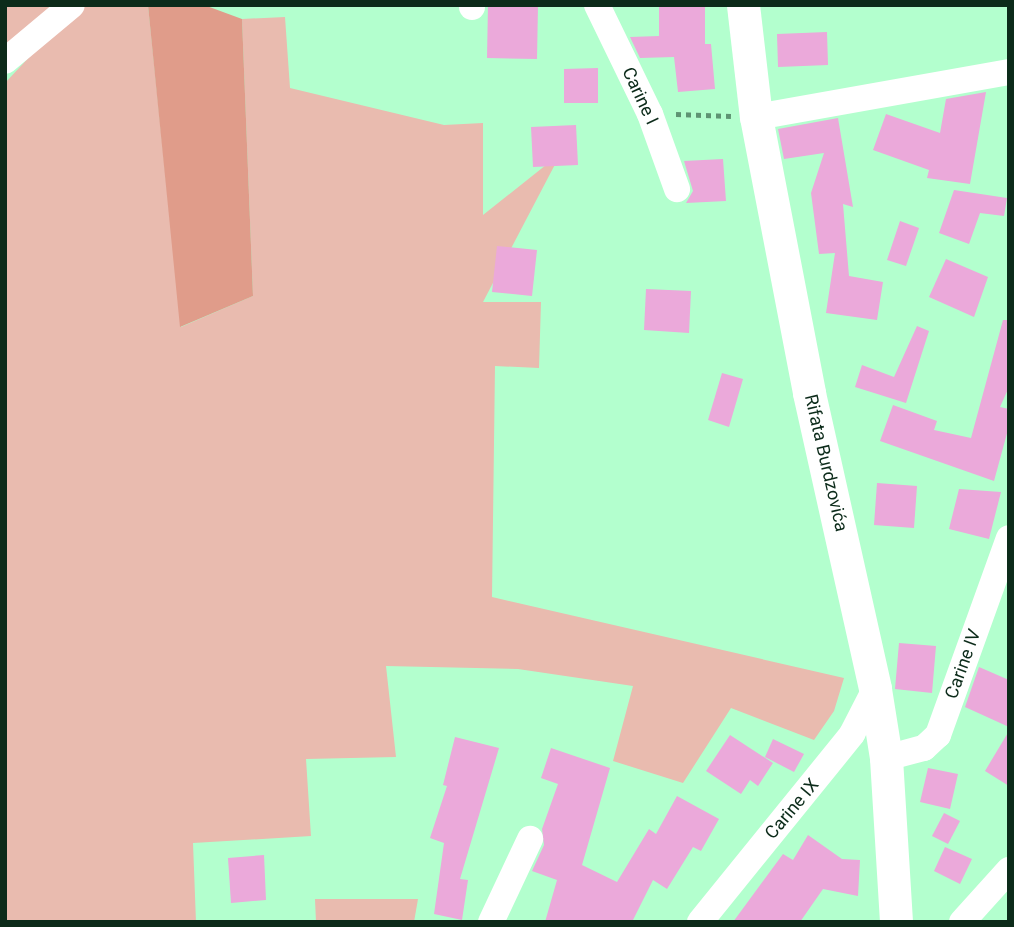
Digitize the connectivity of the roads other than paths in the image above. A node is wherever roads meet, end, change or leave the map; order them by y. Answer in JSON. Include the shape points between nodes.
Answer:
{"nodes":[{"id":1,"x":72,"y":5,"type":"edge"},
{"id":2,"x":597,"y":5,"type":"edge"},
{"id":3,"x":743,"y":5,"type":"edge"},
{"id":4,"x":5,"y":61,"type":"edge"},
{"id":5,"x":1009,"y":72,"type":"edge"},
{"id":6,"x":756,"y":117,"type":"junction"},
{"id":7,"x":677,"y":189,"type":"dead end"},
{"id":8,"x":1009,"y":538,"type":"edge"},
{"id":9,"x":875,"y":689,"type":"junction"},
{"id":10,"x":886,"y":758,"type":"junction"},
{"id":11,"x":530,"y":839,"type":"dead end"},
{"id":12,"x":1009,"y":870,"type":"edge"},
{"id":13,"x":491,"y":922,"type":"edge"},
{"id":14,"x":699,"y":922,"type":"edge"},
{"id":15,"x":896,"y":922,"type":"edge"},
{"id":16,"x":962,"y":922,"type":"edge"}],
"edges":[{"from":1,"to":4,"type":"street"},
{"from":2,"to":7,"type":"street","name":"Carine I","via":[[650,114]]},
{"from":3,"to":6,"type":"street","name":"Rifata Burdzovića"},
{"from":5,"to":6,"type":"street"},
{"from":6,"to":9,"type":"street","name":"Rifata Burdzovića"},
{"from":8,"to":10,"type":"street","name":"Carine IV","via":[[938,735],[924,748]]},
{"from":9,"to":10,"type":"street","name":"Rifata Burdzovića"},
{"from":9,"to":14,"type":"street","name":"Carine IX","via":[[852,734]]},
{"from":10,"to":15,"type":"street","name":"Rifata Burdzovića"},
{"from":11,"to":13,"type":"street"},
{"from":12,"to":16,"type":"street"}]}
